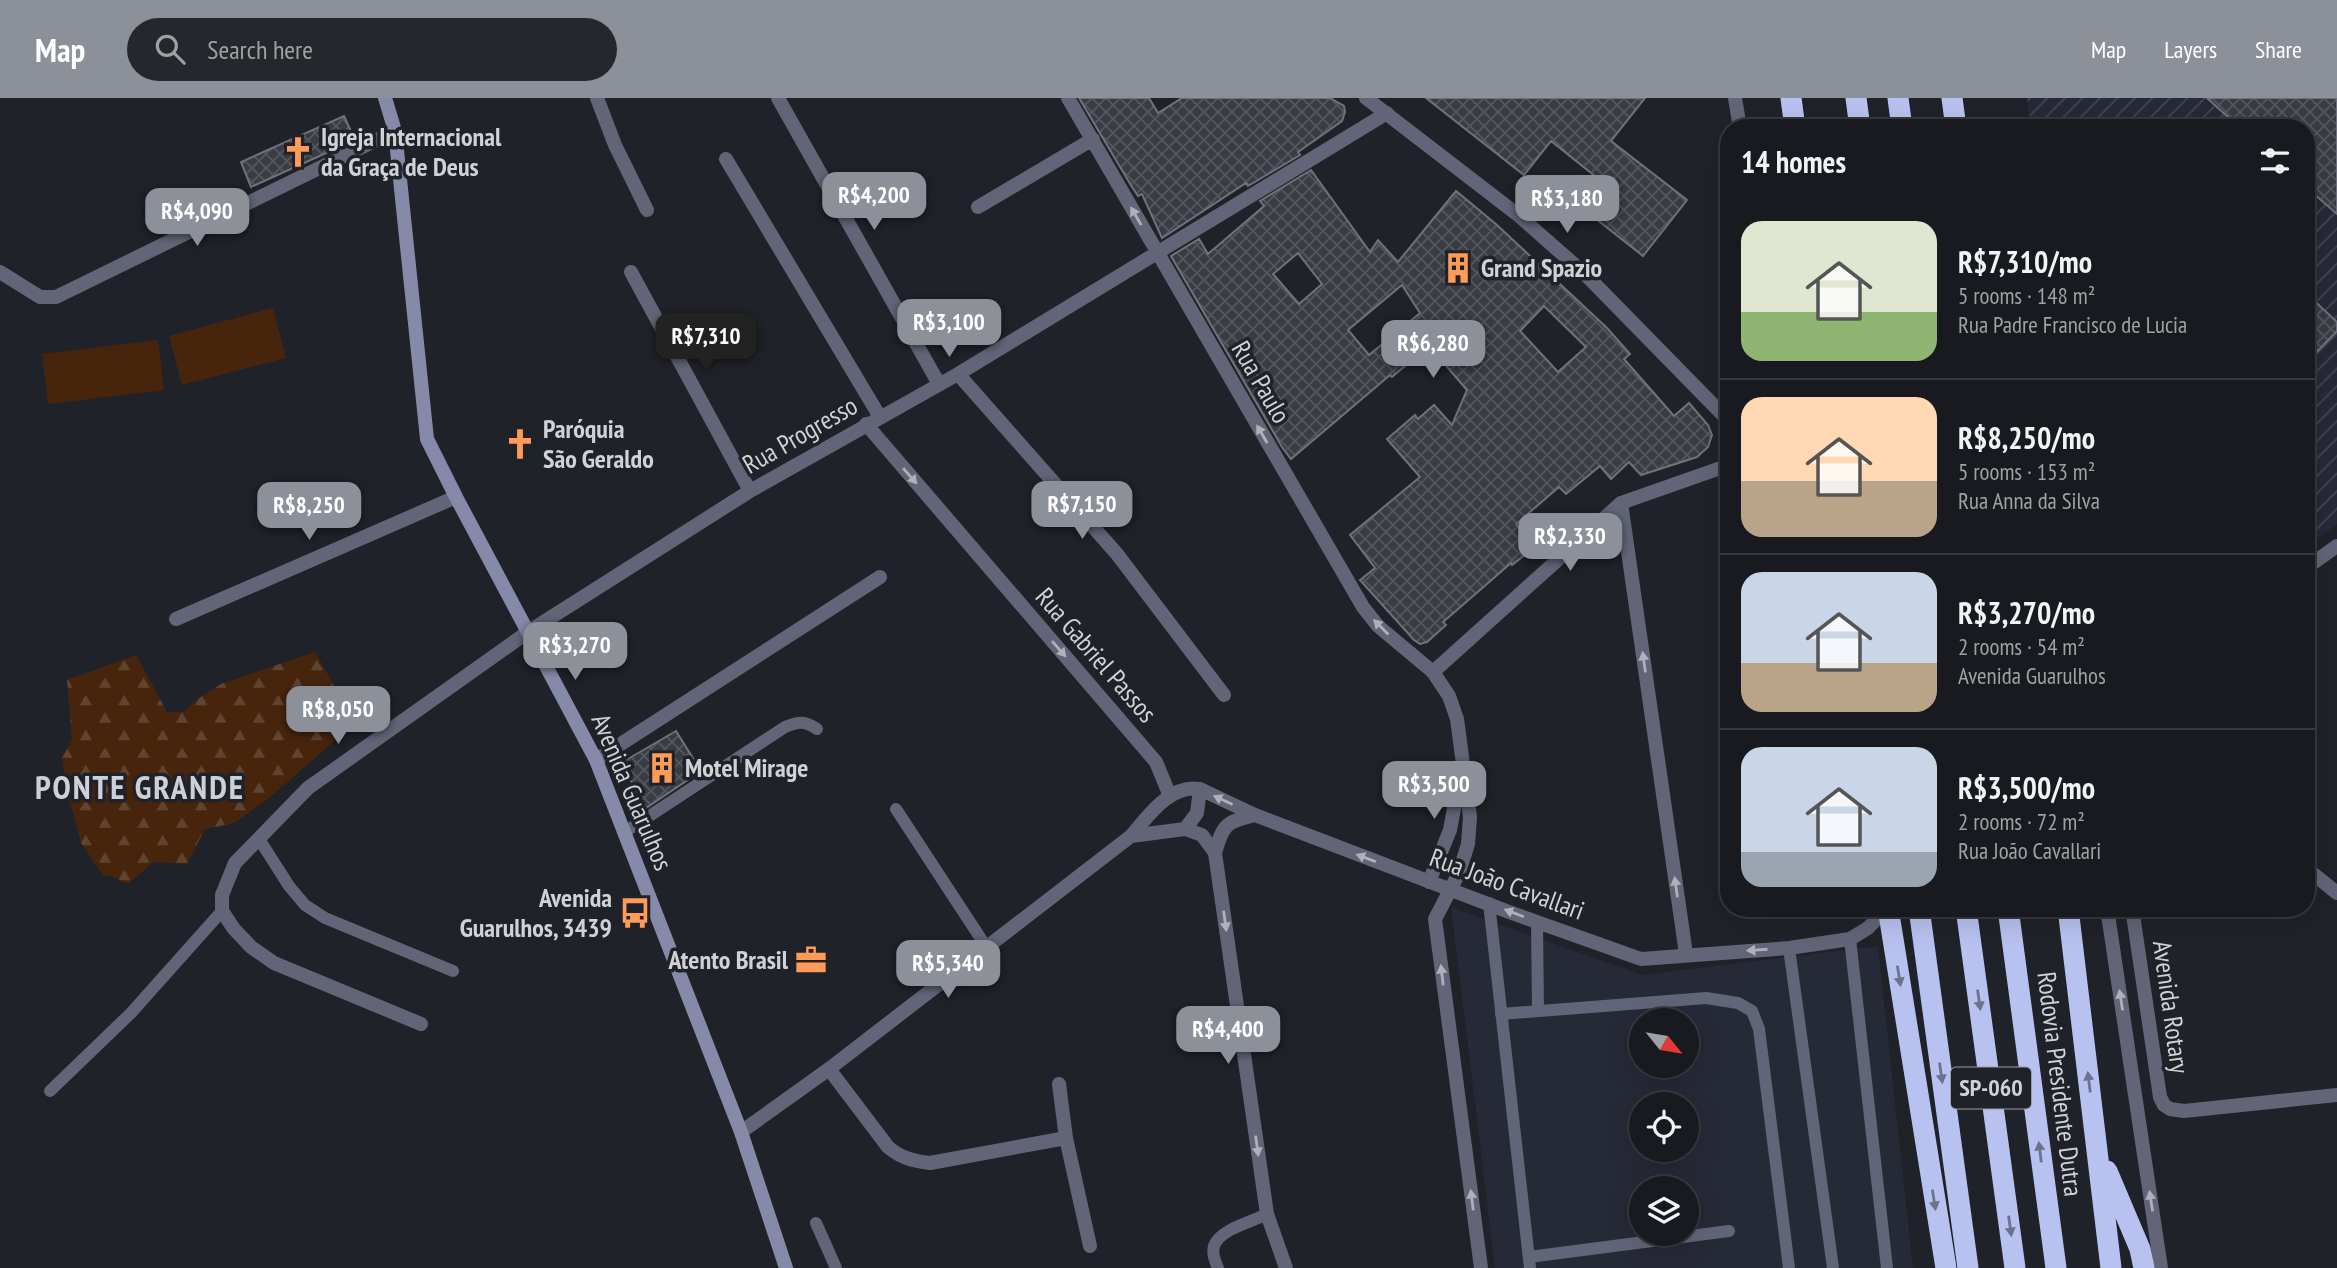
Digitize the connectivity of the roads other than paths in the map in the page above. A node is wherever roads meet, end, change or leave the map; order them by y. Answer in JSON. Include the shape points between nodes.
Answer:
{"nodes":[{"id":1,"x":386,"y":98,"type":"edge"},
{"id":2,"x":597,"y":98,"type":"edge"},
{"id":3,"x":778,"y":98,"type":"edge"},
{"id":4,"x":1068,"y":98,"type":"edge"},
{"id":5,"x":1366,"y":98,"type":"edge"},
{"id":6,"x":1735,"y":98,"type":"edge"},
{"id":7,"x":1791,"y":98,"type":"edge"},
{"id":8,"x":1856,"y":98,"type":"edge"},
{"id":9,"x":1898,"y":98,"type":"edge"},
{"id":10,"x":1952,"y":98,"type":"edge"},
{"id":11,"x":1387,"y":113,"type":"junction"},
{"id":12,"x":1738,"y":119,"type":"edge"},
{"id":13,"x":1794,"y":119,"type":"edge"},
{"id":14,"x":1859,"y":119,"type":"edge"},
{"id":15,"x":1901,"y":119,"type":"edge"},
{"id":16,"x":1955,"y":119,"type":"edge"},
{"id":17,"x":395,"y":131,"type":"junction"},
{"id":18,"x":1093,"y":139,"type":"junction"},
{"id":19,"x":726,"y":159,"type":"dead end"},
{"id":20,"x":978,"y":207,"type":"dead end"},
{"id":21,"x":647,"y":210,"type":"dead end"},
{"id":22,"x":1157,"y":253,"type":"junction"},
{"id":23,"x":0,"y":272,"type":"edge"},
{"id":24,"x":632,"y":272,"type":"dead end"},
{"id":25,"x":958,"y":374,"type":"junction"},
{"id":26,"x":939,"y":384,"type":"junction"},
{"id":27,"x":1720,"y":412,"type":"edge"},
{"id":28,"x":880,"y":417,"type":"junction"},
{"id":29,"x":866,"y":425,"type":"junction"},
{"id":30,"x":1720,"y":468,"type":"edge"},
{"id":31,"x":750,"y":491,"type":"junction"},
{"id":32,"x":456,"y":497,"type":"junction"},
{"id":33,"x":1621,"y":503,"type":"junction"},
{"id":34,"x":2337,"y":546,"type":"edge"},
{"id":35,"x":2315,"y":562,"type":"edge"},
{"id":36,"x":880,"y":577,"type":"dead end"},
{"id":37,"x":176,"y":619,"type":"dead end"},
{"id":38,"x":528,"y":632,"type":"junction"},
{"id":39,"x":1433,"y":672,"type":"junction"},
{"id":40,"x":1224,"y":695,"type":"dead end"},
{"id":41,"x":817,"y":729,"type":"dead end"},
{"id":42,"x":596,"y":760,"type":"junction"},
{"id":43,"x":1462,"y":766,"type":"junction"},
{"id":44,"x":1200,"y":789,"type":"junction"},
{"id":45,"x":1170,"y":796,"type":"junction"},
{"id":46,"x":897,"y":809,"type":"dead end"},
{"id":47,"x":1255,"y":815,"type":"junction"},
{"id":48,"x":1185,"y":829,"type":"junction"},
{"id":49,"x":625,"y":832,"type":"junction"},
{"id":50,"x":1131,"y":836,"type":"junction"},
{"id":51,"x":259,"y":839,"type":"junction"},
{"id":52,"x":1215,"y":853,"type":"junction"},
{"id":53,"x":2315,"y":875,"type":"edge"},
{"id":54,"x":1429,"y":882,"type":"junction"},
{"id":55,"x":1451,"y":889,"type":"junction"},
{"id":56,"x":2337,"y":893,"type":"edge"},
{"id":57,"x":1489,"y":903,"type":"junction"},
{"id":58,"x":222,"y":911,"type":"junction"},
{"id":59,"x":1878,"y":917,"type":"edge"},
{"id":60,"x":1888,"y":917,"type":"edge"},
{"id":61,"x":1920,"y":917,"type":"edge"},
{"id":62,"x":1967,"y":917,"type":"edge"},
{"id":63,"x":2009,"y":917,"type":"edge"},
{"id":64,"x":2069,"y":917,"type":"edge"},
{"id":65,"x":2108,"y":917,"type":"edge"},
{"id":66,"x":2133,"y":917,"type":"edge"},
{"id":67,"x":1537,"y":922,"type":"junction"},
{"id":68,"x":1850,"y":939,"type":"junction"},
{"id":69,"x":987,"y":948,"type":"junction"},
{"id":70,"x":1789,"y":948,"type":"junction"},
{"id":71,"x":1686,"y":954,"type":"junction"},
{"id":72,"x":453,"y":971,"type":"dead end"},
{"id":73,"x":1538,"y":1011,"type":"junction"},
{"id":74,"x":1501,"y":1014,"type":"junction"},
{"id":75,"x":421,"y":1024,"type":"dead end"},
{"id":76,"x":829,"y":1069,"type":"junction"},
{"id":77,"x":1059,"y":1084,"type":"dead end"},
{"id":78,"x":50,"y":1091,"type":"dead end"},
{"id":79,"x":2337,"y":1095,"type":"edge"},
{"id":80,"x":741,"y":1132,"type":"junction"},
{"id":81,"x":1066,"y":1138,"type":"junction"},
{"id":82,"x":2098,"y":1149,"type":"junction"},
{"id":83,"x":1267,"y":1214,"type":"junction"},
{"id":84,"x":816,"y":1223,"type":"dead end"},
{"id":85,"x":1729,"y":1231,"type":"dead end"},
{"id":86,"x":1090,"y":1246,"type":"dead end"},
{"id":87,"x":1529,"y":1263,"type":"edge"},
{"id":88,"x":786,"y":1268,"type":"edge"},
{"id":89,"x":836,"y":1268,"type":"edge"},
{"id":90,"x":1218,"y":1268,"type":"edge"},
{"id":91,"x":1286,"y":1268,"type":"edge"},
{"id":92,"x":1481,"y":1268,"type":"edge"},
{"id":93,"x":1789,"y":1268,"type":"edge"},
{"id":94,"x":1833,"y":1268,"type":"edge"},
{"id":95,"x":1887,"y":1268,"type":"edge"},
{"id":96,"x":1946,"y":1268,"type":"edge"},
{"id":97,"x":1968,"y":1268,"type":"edge"},
{"id":98,"x":2015,"y":1268,"type":"edge"},
{"id":99,"x":2056,"y":1268,"type":"edge"},
{"id":100,"x":2111,"y":1268,"type":"edge"},
{"id":101,"x":2144,"y":1268,"type":"edge"},
{"id":102,"x":2161,"y":1268,"type":"edge"}],
"edges":[{"from":1,"to":17,"type":"main road","name":"Avenida Guarulhos"},
{"from":2,"to":21,"type":"street"},
{"from":3,"to":26,"type":"street"},
{"from":4,"to":18,"type":"street","name":"Rua Paulo"},
{"from":5,"to":11,"type":"street"},
{"from":6,"to":12,"type":"street"},
{"from":7,"to":13,"type":"highway"},
{"from":8,"to":14,"type":"highway"},
{"from":9,"to":15,"type":"highway"},
{"from":10,"to":16,"type":"highway"},
{"from":11,"to":22,"type":"street","name":"Rua Progresso"},
{"from":11,"to":27,"type":"street","via":[[1518,215],[1585,274]]},
{"from":17,"to":23,"type":"street","via":[[56,297],[40,297]]},
{"from":17,"to":32,"type":"main road","name":"Avenida Guarulhos","via":[[427,439]]},
{"from":18,"to":20,"type":"street"},
{"from":22,"to":18,"type":"street","name":"Rua Paulo","one_way":true},
{"from":19,"to":28,"type":"street"},
{"from":22,"to":25,"type":"street","name":"Rua Progresso"},
{"from":39,"to":22,"type":"street","name":"Rua Paulo","one_way":true,"via":[[1378,626],[1363,607]]},
{"from":24,"to":31,"type":"street"},
{"from":25,"to":26,"type":"street","name":"Rua Progresso"},
{"from":25,"to":40,"type":"street","via":[[1117,554]]},
{"from":26,"to":28,"type":"street","name":"Rua Progresso"},
{"from":28,"to":29,"type":"street","name":"Rua Progresso"},
{"from":29,"to":31,"type":"street","name":"Rua Progresso"},
{"from":29,"to":45,"type":"street","name":"Rua Gabriel Passos","one_way":true,"via":[[1156,762]]},
{"from":30,"to":33,"type":"street"},
{"from":31,"to":38,"type":"street","name":"Rua Progresso"},
{"from":32,"to":37,"type":"street"},
{"from":32,"to":38,"type":"main road","name":"Avenida Guarulhos"},
{"from":33,"to":39,"type":"street"},
{"from":71,"to":33,"type":"street","one_way":true},
{"from":34,"to":35,"type":"street"},
{"from":36,"to":42,"type":"street"},
{"from":38,"to":42,"type":"main road","name":"Avenida Guarulhos"},
{"from":38,"to":51,"type":"street","name":"Rua Progresso","via":[[308,788]]},
{"from":39,"to":43,"type":"street","via":[[1457,719]]},
{"from":41,"to":49,"type":"lane","via":[[806,722],[785,727]]},
{"from":42,"to":49,"type":"main road","name":"Avenida Guarulhos"},
{"from":43,"to":54,"type":"street","via":[[1450,830]]},
{"from":43,"to":55,"type":"street","via":[[1469,795],[1468,844]]},
{"from":44,"to":45,"type":"street"},
{"from":47,"to":44,"type":"street","name":"Rua João Cavallari","one_way":true},
{"from":44,"to":48,"type":"street","via":[[1196,813]]},
{"from":45,"to":50,"type":"street"},
{"from":46,"to":69,"type":"lane"},
{"from":47,"to":52,"type":"street","via":[[1227,824]]},
{"from":54,"to":47,"type":"street","name":"Rua João Cavallari","one_way":true},
{"from":48,"to":50,"type":"street"},
{"from":48,"to":52,"type":"street","via":[[1202,835]]},
{"from":49,"to":80,"type":"main road","name":"Avenida Guarulhos"},
{"from":50,"to":69,"type":"street"},
{"from":51,"to":58,"type":"street","name":"Rua Progresso","via":[[235,863],[222,895]]},
{"from":51,"to":72,"type":"lane","via":[[305,905],[325,918]]},
{"from":52,"to":83,"type":"street","one_way":true},
{"from":53,"to":56,"type":"street"},
{"from":54,"to":55,"type":"street","name":"Rua João Cavallari"},
{"from":55,"to":57,"type":"street","name":"Rua João Cavallari"},
{"from":92,"to":55,"type":"street","one_way":true,"via":[[1435,919]]},
{"from":67,"to":57,"type":"street","name":"Rua João Cavallari","one_way":true},
{"from":57,"to":74,"type":"lane"},
{"from":58,"to":75,"type":"street","via":[[251,947],[274,963]]},
{"from":58,"to":78,"type":"lane","via":[[131,1013]]},
{"from":59,"to":68,"type":"street","name":"Rua João Cavallari"},
{"from":60,"to":96,"type":"highway","one_way":true},
{"from":61,"to":97,"type":"highway","number":"SP-060","one_way":true},
{"from":62,"to":98,"type":"highway","number":"SP-060","one_way":true},
{"from":99,"to":63,"type":"highway","name":"Rodovia Presidente Dutra","number":"SP-060","one_way":true},
{"from":82,"to":64,"type":"highway","name":"Rodovia Presidente Dutra","one_way":true},
{"from":102,"to":65,"type":"street","one_way":true},
{"from":66,"to":79,"type":"street","name":"Avenida Rotary","via":[[2164,1105],[2196,1111]]},
{"from":67,"to":71,"type":"street","name":"Rua João Cavallari","via":[[1633,957]]},
{"from":67,"to":73,"type":"lane"},
{"from":68,"to":70,"type":"street","name":"Rua João Cavallari"},
{"from":68,"to":95,"type":"lane"},
{"from":69,"to":76,"type":"street"},
{"from":70,"to":71,"type":"street","name":"Rua João Cavallari","one_way":true},
{"from":70,"to":94,"type":"lane"},
{"from":73,"to":74,"type":"lane"},
{"from":73,"to":93,"type":"lane","via":[[1706,998],[1738,1003],[1752,1011],[1759,1029]]},
{"from":74,"to":87,"type":"lane"},
{"from":76,"to":80,"type":"street"},
{"from":76,"to":81,"type":"street","via":[[888,1147],[913,1161],[930,1163]]},
{"from":77,"to":81,"type":"street"},
{"from":80,"to":88,"type":"main road","name":"Avenida Guarulhos"},
{"from":81,"to":86,"type":"street"},
{"from":82,"to":100,"type":"highway","name":"Rodovia Presidente Dutra"},
{"from":82,"to":101,"type":"highway"},
{"from":83,"to":90,"type":"lane","via":[[1214,1244]]},
{"from":83,"to":91,"type":"street"},
{"from":84,"to":89,"type":"lane"},
{"from":85,"to":87,"type":"lane"}]}
